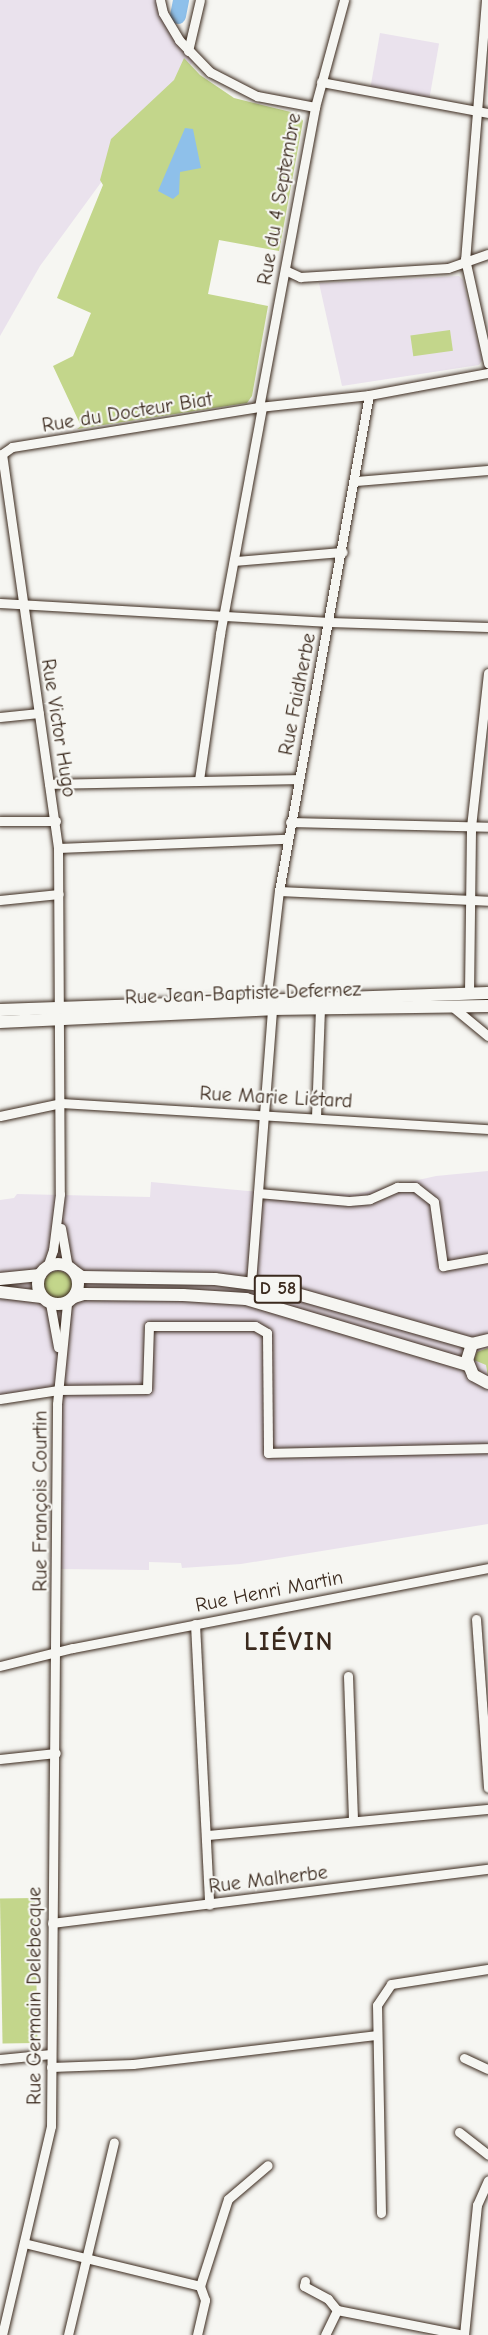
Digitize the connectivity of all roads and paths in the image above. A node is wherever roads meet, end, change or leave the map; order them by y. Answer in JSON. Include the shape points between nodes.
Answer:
{"nodes":[{"id":1,"x":160,"y":0,"type":"edge"},
{"id":2,"x":200,"y":0,"type":"edge"},
{"id":3,"x":344,"y":0,"type":"edge"},
{"id":4,"x":486,"y":0,"type":"edge"},
{"id":5,"x":188,"y":51,"type":"junction"},
{"id":6,"x":321,"y":82,"type":"junction"},
{"id":7,"x":315,"y":106,"type":"junction"},
{"id":8,"x":477,"y":109,"type":"junction"},
{"id":9,"x":488,"y":113,"type":"edge"},
{"id":10,"x":488,"y":254,"type":"edge"},
{"id":11,"x":466,"y":264,"type":"junction"},
{"id":12,"x":285,"y":270,"type":"junction"},
{"id":13,"x":297,"y":276,"type":"junction"},
{"id":14,"x":282,"y":287,"type":"junction"},
{"id":15,"x":488,"y":363,"type":"edge"},
{"id":16,"x":488,"y":372,"type":"edge"},
{"id":17,"x":369,"y":395,"type":"junction"},
{"id":18,"x":260,"y":407,"type":"junction"},
{"id":19,"x":1,"y":453,"type":"edge"},
{"id":20,"x":488,"y":470,"type":"edge"},
{"id":21,"x":356,"y":481,"type":"junction"},
{"id":22,"x":343,"y":552,"type":"junction"},
{"id":23,"x":235,"y":561,"type":"junction"},
{"id":24,"x":0,"y":603,"type":"edge"},
{"id":25,"x":22,"y":604,"type":"junction"},
{"id":26,"x":224,"y":616,"type":"junction"},
{"id":27,"x":329,"y":622,"type":"junction"},
{"id":28,"x":488,"y":627,"type":"edge"},
{"id":29,"x":488,"y":673,"type":"edge"},
{"id":30,"x":39,"y":713,"type":"junction"},
{"id":31,"x":0,"y":717,"type":"edge"},
{"id":32,"x":299,"y":779,"type":"junction"},
{"id":33,"x":200,"y":780,"type":"junction"},
{"id":34,"x":49,"y":784,"type":"junction"},
{"id":35,"x":0,"y":820,"type":"edge"},
{"id":36,"x":56,"y":821,"type":"junction"},
{"id":37,"x":290,"y":822,"type":"junction"},
{"id":38,"x":471,"y":827,"type":"junction"},
{"id":39,"x":488,"y":827,"type":"edge"},
{"id":40,"x":287,"y":840,"type":"junction"},
{"id":41,"x":58,"y":848,"type":"junction"},
{"id":42,"x":279,"y":891,"type":"junction"},
{"id":43,"x":59,"y":894,"type":"junction"},
{"id":44,"x":0,"y":900,"type":"edge"},
{"id":45,"x":488,"y":901,"type":"edge"},
{"id":46,"x":469,"y":902,"type":"junction"},
{"id":47,"x":469,"y":993,"type":"junction"},
{"id":48,"x":488,"y":993,"type":"edge"},
{"id":49,"x":269,"y":1005,"type":"junction"},
{"id":50,"x":488,"y":1006,"type":"edge"},
{"id":51,"x":454,"y":1008,"type":"junction"},
{"id":52,"x":0,"y":1010,"type":"edge"},
{"id":53,"x":320,"y":1010,"type":"junction"},
{"id":54,"x":61,"y":1014,"type":"junction"},
{"id":55,"x":0,"y":1022,"type":"edge"},
{"id":56,"x":488,"y":1036,"type":"edge"},
{"id":57,"x":61,"y":1102,"type":"junction"},
{"id":58,"x":262,"y":1115,"type":"junction"},
{"id":59,"x":0,"y":1116,"type":"edge"},
{"id":60,"x":316,"y":1117,"type":"junction"},
{"id":61,"x":488,"y":1129,"type":"edge"},
{"id":62,"x":258,"y":1193,"type":"junction"},
{"id":63,"x":60,"y":1209,"type":"junction"},
{"id":64,"x":488,"y":1258,"type":"edge"},
{"id":65,"x":72,"y":1269,"type":"junction"},
{"id":66,"x":43,"y":1271,"type":"junction"},
{"id":67,"x":0,"y":1279,"type":"edge"},
{"id":68,"x":251,"y":1283,"type":"junction"},
{"id":69,"x":0,"y":1292,"type":"edge"},
{"id":70,"x":46,"y":1300,"type":"junction"},
{"id":71,"x":70,"y":1300,"type":"junction"},
{"id":72,"x":483,"y":1339,"type":"edge"},
{"id":73,"x":59,"y":1351,"type":"junction"},
{"id":74,"x":468,"y":1365,"type":"junction"},
{"id":75,"x":488,"y":1383,"type":"edge"},
{"id":76,"x":58,"y":1390,"type":"junction"},
{"id":77,"x":0,"y":1399,"type":"edge"},
{"id":78,"x":488,"y":1448,"type":"edge"},
{"id":79,"x":488,"y":1568,"type":"edge"},
{"id":80,"x":476,"y":1619,"type":"dead end"},
{"id":81,"x":195,"y":1624,"type":"junction"},
{"id":82,"x":56,"y":1652,"type":"junction"},
{"id":83,"x":0,"y":1666,"type":"edge"},
{"id":84,"x":348,"y":1676,"type":"dead end"},
{"id":85,"x":56,"y":1753,"type":"junction"},
{"id":86,"x":0,"y":1759,"type":"edge"},
{"id":87,"x":488,"y":1788,"type":"edge"},
{"id":88,"x":488,"y":1809,"type":"edge"},
{"id":89,"x":353,"y":1821,"type":"junction"},
{"id":90,"x":207,"y":1835,"type":"junction"},
{"id":91,"x":488,"y":1869,"type":"edge"},
{"id":92,"x":209,"y":1901,"type":"junction"},
{"id":93,"x":52,"y":1923,"type":"junction"},
{"id":94,"x":488,"y":1969,"type":"edge"},
{"id":95,"x":375,"y":2036,"type":"junction"},
{"id":96,"x":51,"y":2054,"type":"junction"},
{"id":97,"x":464,"y":2058,"type":"dead end"},
{"id":98,"x":0,"y":2060,"type":"edge"},
{"id":99,"x":51,"y":2067,"type":"junction"},
{"id":100,"x":488,"y":2069,"type":"edge"},
{"id":101,"x":459,"y":2132,"type":"dead end"},
{"id":102,"x":114,"y":2142,"type":"dead end"},
{"id":103,"x":488,"y":2156,"type":"edge"},
{"id":104,"x":268,"y":2165,"type":"dead end"},
{"id":105,"x":488,"y":2180,"type":"edge"},
{"id":106,"x":381,"y":2213,"type":"dead end"},
{"id":107,"x":24,"y":2243,"type":"junction"},
{"id":108,"x":86,"y":2259,"type":"junction"},
{"id":109,"x":305,"y":2281,"type":"dead end"},
{"id":110,"x":200,"y":2286,"type":"junction"},
{"id":111,"x":337,"y":2310,"type":"junction"},
{"id":112,"x":2,"y":2335,"type":"edge"},
{"id":113,"x":68,"y":2335,"type":"edge"},
{"id":114,"x":197,"y":2335,"type":"edge"},
{"id":115,"x":325,"y":2335,"type":"edge"},
{"id":116,"x":464,"y":2335,"type":"edge"}],
"edges":[{"from":1,"to":5,"type":"street","via":[[163,13]]},
{"from":2,"to":5,"type":"street"},
{"from":3,"to":6,"type":"street","name":"Rue du 4 Septembre"},
{"from":4,"to":8,"type":"street"},
{"from":5,"to":7,"type":"street","via":[[210,72],[244,92]]},
{"from":6,"to":7,"type":"street","name":"Rue du 4 Septembre"},
{"from":6,"to":8,"type":"street"},
{"from":7,"to":12,"type":"street","name":"Rue du 4 Septembre"},
{"from":8,"to":9,"type":"street"},
{"from":8,"to":11,"type":"street"},
{"from":10,"to":11,"type":"street"},
{"from":11,"to":13,"type":"street"},
{"from":11,"to":15,"type":"street"},
{"from":12,"to":13,"type":"street"},
{"from":12,"to":14,"type":"street","name":"Rue du 4 Septembre"},
{"from":13,"to":14,"type":"street"},
{"from":14,"to":18,"type":"street","name":"Rue du 4 Septembre"},
{"from":16,"to":17,"type":"street","name":"Rue du Docteur Biat"},
{"from":17,"to":18,"type":"street","name":"Rue du Docteur Biat"},
{"from":17,"to":21,"type":"street","name":"Rue Faidherbe"},
{"from":18,"to":19,"type":"street","name":"Rue du Docteur Biat","via":[[12,447]]},
{"from":18,"to":23,"type":"street","name":"Rue du 4 Septembre"},
{"from":19,"to":25,"type":"street","name":"Rue Victor Hugo"},
{"from":20,"to":21,"type":"street"},
{"from":21,"to":22,"type":"street","name":"Rue Faidherbe"},
{"from":22,"to":23,"type":"street"},
{"from":22,"to":27,"type":"street","name":"Rue Faidherbe"},
{"from":23,"to":26,"type":"street","name":"Rue du 4 Septembre"},
{"from":24,"to":25,"type":"street"},
{"from":25,"to":26,"type":"street"},
{"from":25,"to":30,"type":"street","name":"Rue Victor Hugo"},
{"from":26,"to":27,"type":"street"},
{"from":26,"to":33,"type":"street","name":"Rue du 4 Septembre"},
{"from":27,"to":28,"type":"street"},
{"from":27,"to":32,"type":"street","name":"Rue Faidherbe"},
{"from":29,"to":38,"type":"street"},
{"from":30,"to":31,"type":"street"},
{"from":30,"to":34,"type":"street","name":"Rue Victor Hugo"},
{"from":32,"to":33,"type":"street"},
{"from":32,"to":37,"type":"street","name":"Rue Faidherbe"},
{"from":33,"to":34,"type":"street"},
{"from":34,"to":36,"type":"street","name":"Rue Victor Hugo"},
{"from":35,"to":36,"type":"street"},
{"from":36,"to":41,"type":"street","name":"Rue Victor Hugo"},
{"from":37,"to":38,"type":"street"},
{"from":37,"to":40,"type":"street","name":"Rue Faidherbe"},
{"from":38,"to":39,"type":"street"},
{"from":38,"to":46,"type":"street"},
{"from":40,"to":41,"type":"street"},
{"from":40,"to":42,"type":"street","name":"Rue Faidherbe"},
{"from":41,"to":43,"type":"street","name":"Rue Victor Hugo"},
{"from":42,"to":46,"type":"street"},
{"from":42,"to":49,"type":"street","name":"Rue Faidherbe"},
{"from":43,"to":44,"type":"street"},
{"from":43,"to":54,"type":"street","name":"Rue Victor Hugo"},
{"from":45,"to":46,"type":"street"},
{"from":46,"to":47,"type":"street"},
{"from":47,"to":48,"type":"main road","name":"Rue Jean-Baptiste Defernez"},
{"from":47,"to":49,"type":"main road","name":"Rue Jean-Baptiste Defernez"},
{"from":49,"to":53,"type":"main road","name":"Rue Jean-Baptiste Defernez"},
{"from":49,"to":54,"type":"main road","name":"Rue Jean-Baptiste Defernez"},
{"from":49,"to":58,"type":"street","name":"Rue Faidherbe"},
{"from":50,"to":51,"type":"main road","name":"Rue Jean-Baptiste Defernez"},
{"from":51,"to":53,"type":"main road","name":"Rue Jean-Baptiste Defernez"},
{"from":51,"to":56,"type":"street"},
{"from":52,"to":54,"type":"main road","name":"Rue Jean-Baptiste Defernez"},
{"from":53,"to":60,"type":"street"},
{"from":54,"to":55,"type":"main road","name":"Rue Jean-Baptiste Defernez"},
{"from":54,"to":57,"type":"street"},
{"from":57,"to":58,"type":"street","name":"Rue Marie Liétard"},
{"from":57,"to":59,"type":"street","name":"Rue Marie Liétard"},
{"from":57,"to":63,"type":"street"},
{"from":58,"to":60,"type":"street","name":"Rue Marie Liétard"},
{"from":58,"to":62,"type":"street","name":"Rue Faidherbe"},
{"from":60,"to":61,"type":"street","name":"Rue Marie Liétard"},
{"from":62,"to":64,"type":"street","via":[[349,1201],[370,1199],[397,1186],[415,1187],[434,1202],[442,1266]]},
{"from":62,"to":68,"type":"street","name":"Rue Faidherbe"},
{"from":63,"to":65,"type":"street","via":[[62,1250]]},
{"from":63,"to":66,"type":"street"},
{"from":65,"to":66,"type":"main road","via":[[57,1263]]},
{"from":65,"to":68,"type":"main road","number":"D 58","via":[[82,1277]]},
{"from":65,"to":71,"type":"main road","via":[[79,1285]]},
{"from":66,"to":67,"type":"main road","via":[[24,1280]]},
{"from":66,"to":70,"type":"main road"},
{"from":68,"to":72,"type":"main road","number":"D 58"},
{"from":69,"to":70,"type":"main road","via":[[24,1293]]},
{"from":70,"to":71,"type":"main road"},
{"from":70,"to":73,"type":"street"},
{"from":71,"to":73,"type":"street"},
{"from":71,"to":74,"type":"main road","number":"D 58","via":[[84,1294],[246,1299]]},
{"from":72,"to":74,"type":"main road","via":[[467,1353]]},
{"from":73,"to":76,"type":"street","name":"Rue François Courtin"},
{"from":74,"to":75,"type":"main road","via":[[473,1375]]},
{"from":76,"to":77,"type":"street"},
{"from":76,"to":78,"type":"street","via":[[147,1389],[149,1326],[255,1326],[267,1333],[268,1453]]},
{"from":76,"to":82,"type":"street","name":"Rue François Courtin"},
{"from":79,"to":81,"type":"street","name":"Rue Henri Martin"},
{"from":80,"to":87,"type":"street"},
{"from":81,"to":82,"type":"street","name":"Rue Henri Martin"},
{"from":81,"to":90,"type":"street"},
{"from":82,"to":83,"type":"street","name":"Rue Henri Martin"},
{"from":82,"to":85,"type":"street","name":"Rue Germain Delebecque"},
{"from":84,"to":89,"type":"street"},
{"from":85,"to":86,"type":"street"},
{"from":85,"to":93,"type":"street","name":"Rue Germain Delebecque"},
{"from":88,"to":89,"type":"street"},
{"from":89,"to":90,"type":"street"},
{"from":90,"to":92,"type":"street"},
{"from":91,"to":92,"type":"street","name":"Rue Malherbe"},
{"from":92,"to":93,"type":"street","name":"Rue Malherbe"},
{"from":93,"to":96,"type":"street","name":"Rue Germain Delebecque"},
{"from":94,"to":95,"type":"street","via":[[392,1984],[377,2005]]},
{"from":95,"to":99,"type":"street","via":[[134,2064]]},
{"from":95,"to":106,"type":"street"},
{"from":96,"to":98,"type":"street"},
{"from":96,"to":99,"type":"street","name":"Rue Germain Delebecque"},
{"from":97,"to":100,"type":"street"},
{"from":99,"to":107,"type":"street","name":"Rue Germain Delebecque","via":[[51,2126]]},
{"from":101,"to":103,"type":"street"},
{"from":102,"to":108,"type":"street"},
{"from":104,"to":110,"type":"street","via":[[228,2199]]},
{"from":105,"to":116,"type":"street","via":[[477,2205]]},
{"from":107,"to":108,"type":"street"},
{"from":107,"to":112,"type":"street","name":"Rue Germain Delebecque"},
{"from":108,"to":110,"type":"street"},
{"from":108,"to":113,"type":"street"},
{"from":109,"to":111,"type":"street","via":[[304,2286],[328,2299]]},
{"from":110,"to":114,"type":"street","via":[[205,2300]]},
{"from":111,"to":115,"type":"street"},
{"from":111,"to":116,"type":"street"}]}
